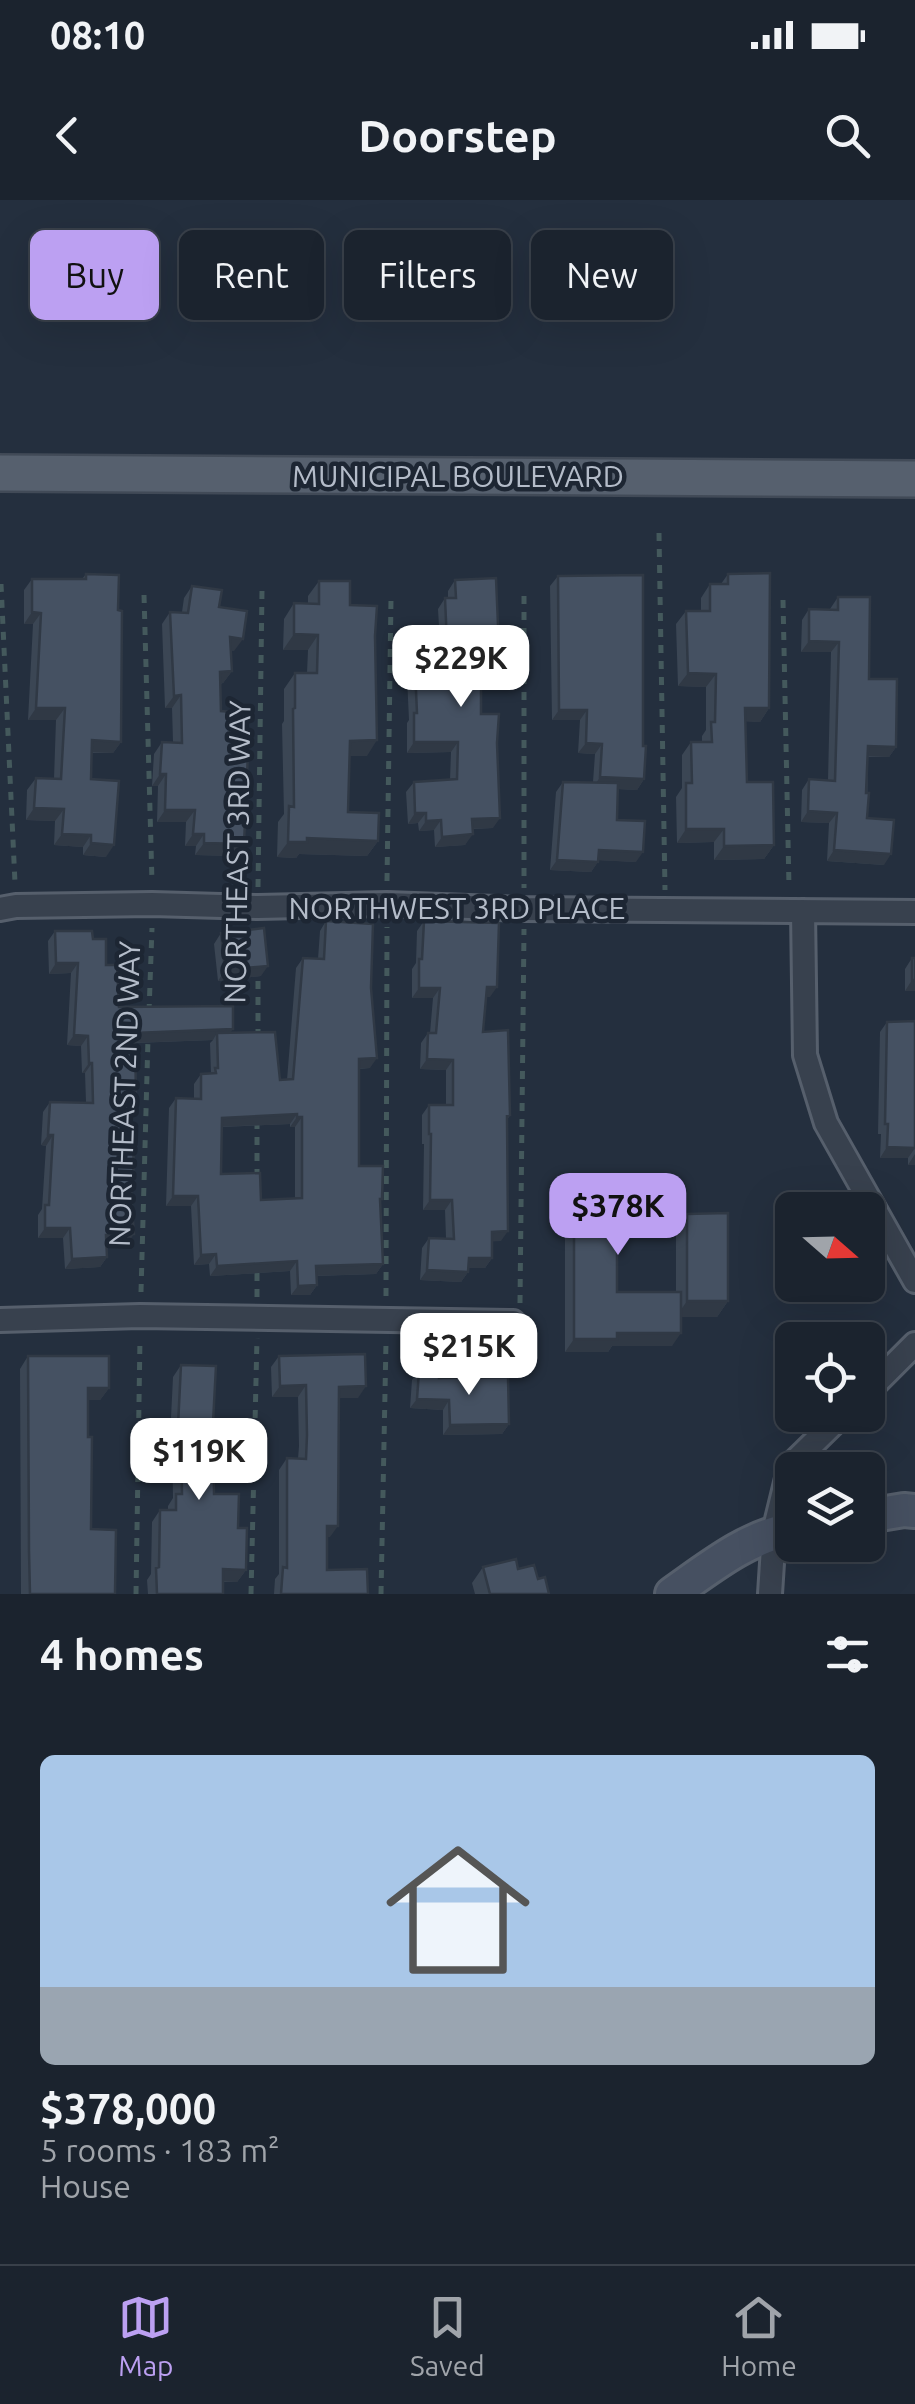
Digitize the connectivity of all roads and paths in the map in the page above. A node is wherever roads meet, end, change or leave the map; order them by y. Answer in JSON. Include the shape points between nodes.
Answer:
{"nodes":[{"id":1,"x":0,"y":473,"type":"edge"},
{"id":2,"x":915,"y":479,"type":"edge"},
{"id":3,"x":659,"y":533,"type":"dead end"},
{"id":4,"x":1,"y":584,"type":"edge"},
{"id":5,"x":262,"y":590,"type":"dead end"},
{"id":6,"x":144,"y":595,"type":"dead end"},
{"id":7,"x":524,"y":596,"type":"dead end"},
{"id":8,"x":391,"y":599,"type":"dead end"},
{"id":9,"x":783,"y":600,"type":"dead end"},
{"id":10,"x":152,"y":904,"type":"junction"},
{"id":11,"x":387,"y":904,"type":"junction"},
{"id":12,"x":8,"y":907,"type":"edge"},
{"id":13,"x":258,"y":907,"type":"junction"},
{"id":14,"x":524,"y":909,"type":"junction"},
{"id":15,"x":666,"y":910,"type":"junction"},
{"id":16,"x":796,"y":911,"type":"junction"},
{"id":17,"x":915,"y":912,"type":"edge"},
{"id":18,"x":258,"y":966,"type":"edge"},
{"id":19,"x":258,"y":1044,"type":"edge"},
{"id":20,"x":257,"y":1122,"type":"edge"},
{"id":21,"x":257,"y":1180,"type":"edge"},
{"id":22,"x":257,"y":1258,"type":"edge"},
{"id":23,"x":915,"y":1281,"type":"edge"},
{"id":24,"x":140,"y":1316,"type":"junction"},
{"id":25,"x":257,"y":1317,"type":"junction"},
{"id":26,"x":386,"y":1319,"type":"junction"},
{"id":27,"x":0,"y":1320,"type":"edge"},
{"id":28,"x":513,"y":1322,"type":"joint"},
{"id":29,"x":915,"y":1344,"type":"edge"},
{"id":30,"x":885,"y":1373,"type":"edge"},
{"id":31,"x":825,"y":1432,"type":"edge"},
{"id":32,"x":804,"y":1452,"type":"edge"},
{"id":33,"x":915,"y":1510,"type":"edge"},
{"id":34,"x":885,"y":1513,"type":"edge"},
{"id":35,"x":775,"y":1534,"type":"edge"},
{"id":36,"x":777,"y":1562,"type":"edge"},
{"id":37,"x":136,"y":1594,"type":"edge"},
{"id":38,"x":251,"y":1594,"type":"edge"},
{"id":39,"x":380,"y":1594,"type":"edge"},
{"id":40,"x":672,"y":1594,"type":"edge"},
{"id":41,"x":770,"y":1594,"type":"edge"}],
"edges":[{"from":1,"to":2,"type":"main road","name":"MUNICIPAL BOULEVARD"},
{"from":3,"to":15,"type":"path"},
{"from":4,"to":12,"type":"path"},
{"from":5,"to":13,"type":"path","name":"NORTHEAST 3RD WAY"},
{"from":6,"to":10,"type":"path","name":"NORTHEAST 2ND WAY"},
{"from":7,"to":14,"type":"path"},
{"from":8,"to":11,"type":"path"},
{"from":9,"to":16,"type":"path"},
{"from":10,"to":12,"type":"street","name":"NORTHWEST 3RD PLACE"},
{"from":10,"to":13,"type":"street","name":"NORTHWEST 3RD PLACE"},
{"from":10,"to":24,"type":"path","name":"NORTHEAST 2ND WAY"},
{"from":11,"to":13,"type":"street","name":"NORTHWEST 3RD PLACE"},
{"from":11,"to":14,"type":"street","name":"NORTHWEST 3RD PLACE"},
{"from":11,"to":26,"type":"path"},
{"from":14,"to":15,"type":"street","name":"NORTHWEST 3RD PLACE"},
{"from":14,"to":28,"type":"path","via":[[520,1315]]},
{"from":15,"to":16,"type":"street","name":"NORTHWEST 3RD PLACE"},
{"from":16,"to":17,"type":"street","name":"NORTHWEST 3RD PLACE"},
{"from":16,"to":23,"type":"street","via":[[805,1055],[826,1123]]},
{"from":18,"to":19,"type":"path","name":"NORTHEAST 3RD WAY"},
{"from":20,"to":21,"type":"path"},
{"from":22,"to":25,"type":"path"},
{"from":24,"to":25,"type":"street"},
{"from":24,"to":27,"type":"street"},
{"from":24,"to":37,"type":"path","name":"NORTHEAST 2ND WAY"},
{"from":25,"to":26,"type":"street"},
{"from":25,"to":38,"type":"path"},
{"from":26,"to":28,"type":"street"},
{"from":26,"to":39,"type":"path"},
{"from":29,"to":30,"type":"street"},
{"from":31,"to":32,"type":"street"},
{"from":33,"to":34,"type":"street"},
{"from":35,"to":40,"type":"street","via":[[728,1555]]},
{"from":36,"to":41,"type":"street"}]}
